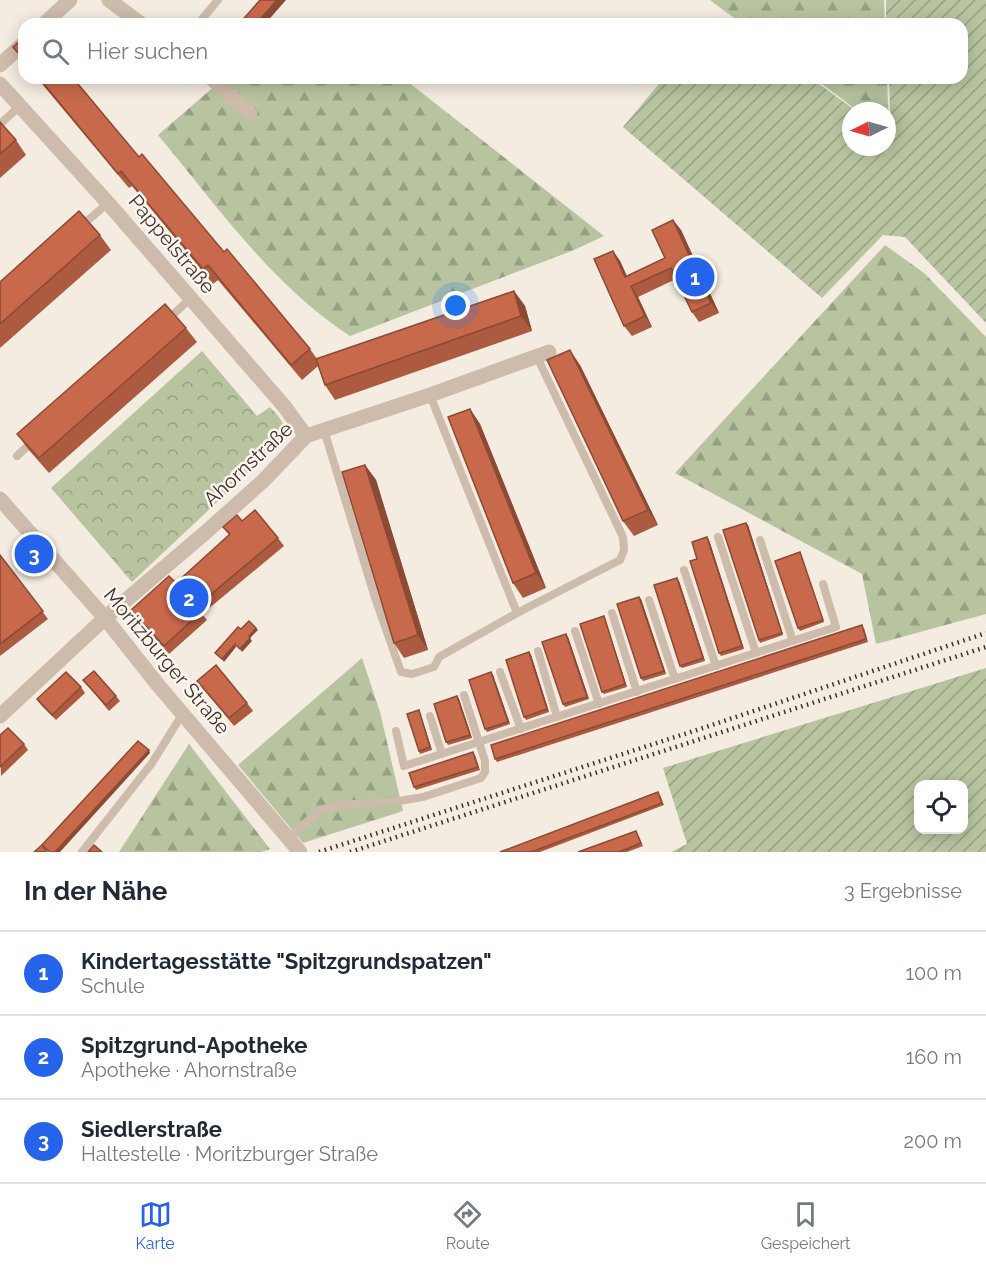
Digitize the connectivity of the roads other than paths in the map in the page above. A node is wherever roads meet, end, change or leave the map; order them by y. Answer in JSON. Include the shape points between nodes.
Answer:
{"nodes":[{"id":1,"x":70,"y":0,"type":"edge"},
{"id":2,"x":109,"y":0,"type":"edge"},
{"id":3,"x":218,"y":0,"type":"edge"},
{"id":4,"x":51,"y":18,"type":"edge"},
{"id":5,"x":133,"y":18,"type":"edge"},
{"id":6,"x":203,"y":18,"type":"edge"},
{"id":7,"x":18,"y":48,"type":"edge"},
{"id":8,"x":0,"y":65,"type":"edge"},
{"id":9,"x":0,"y":84,"type":"edge"},
{"id":10,"x":218,"y":84,"type":"edge"},
{"id":11,"x":20,"y":106,"type":"junction"},
{"id":12,"x":250,"y":113,"type":"dead end"},
{"id":13,"x":0,"y":124,"type":"edge"},
{"id":14,"x":108,"y":203,"type":"junction"},
{"id":15,"x":75,"y":232,"type":"edge"},
{"id":16,"x":190,"y":299,"type":"junction"},
{"id":17,"x":156,"y":330,"type":"edge"},
{"id":18,"x":543,"y":355,"type":"joint"},
{"id":19,"x":430,"y":395,"type":"junction"},
{"id":20,"x":324,"y":430,"type":"junction"},
{"id":21,"x":43,"y":432,"type":"edge"},
{"id":22,"x":306,"y":436,"type":"junction"},
{"id":23,"x":16,"y":456,"type":"edge"},
{"id":24,"x":0,"y":498,"type":"edge"},
{"id":25,"x":718,"y":537,"type":"dead end"},
{"id":26,"x":760,"y":540,"type":"dead end"},
{"id":27,"x":684,"y":570,"type":"dead end"},
{"id":28,"x":823,"y":584,"type":"dead end"},
{"id":29,"x":650,"y":600,"type":"dead end"},
{"id":30,"x":517,"y":613,"type":"junction"},
{"id":31,"x":612,"y":613,"type":"dead end"},
{"id":32,"x":105,"y":618,"type":"junction"},
{"id":33,"x":576,"y":631,"type":"dead end"},
{"id":34,"x":794,"y":641,"type":"junction"},
{"id":35,"x":537,"y":651,"type":"dead end"},
{"id":36,"x":756,"y":653,"type":"junction"},
{"id":37,"x":716,"y":666,"type":"junction"},
{"id":38,"x":500,"y":672,"type":"dead end"},
{"id":39,"x":675,"y":679,"type":"junction"},
{"id":40,"x":637,"y":692,"type":"junction"},
{"id":41,"x":464,"y":695,"type":"dead end"},
{"id":42,"x":599,"y":704,"type":"junction"},
{"id":43,"x":183,"y":713,"type":"junction"},
{"id":44,"x":0,"y":716,"type":"edge"},
{"id":45,"x":430,"y":716,"type":"dead end"},
{"id":46,"x":557,"y":717,"type":"junction"},
{"id":47,"x":521,"y":729,"type":"junction"},
{"id":48,"x":396,"y":731,"type":"dead end"},
{"id":49,"x":480,"y":742,"type":"junction"},
{"id":50,"x":442,"y":754,"type":"junction"},
{"id":51,"x":289,"y":838,"type":"junction"},
{"id":52,"x":82,"y":852,"type":"edge"},
{"id":53,"x":300,"y":852,"type":"edge"}],
"edges":[{"from":1,"to":4,"type":"street"},
{"from":2,"to":5,"type":"street"},
{"from":3,"to":6,"type":"lane"},
{"from":7,"to":8,"type":"street"},
{"from":9,"to":11,"type":"street","name":"Pappelstraße"},
{"from":10,"to":12,"type":"street"},
{"from":11,"to":13,"type":"lane"},
{"from":11,"to":14,"type":"street","name":"Pappelstraße"},
{"from":14,"to":15,"type":"lane"},
{"from":14,"to":16,"type":"street","name":"Pappelstraße"},
{"from":16,"to":17,"type":"lane"},
{"from":16,"to":22,"type":"street","name":"Pappelstraße"},
{"from":18,"to":19,"type":"street","name":"Ahornstraße"},
{"from":18,"to":30,"type":"lane","via":[[623,537],[624,550],[620,560]]},
{"from":19,"to":20,"type":"street","name":"Ahornstraße"},
{"from":19,"to":30,"type":"lane"},
{"from":20,"to":22,"type":"street","name":"Ahornstraße"},
{"from":20,"to":30,"type":"lane","via":[[401,672],[412,674],[434,667],[439,657]]},
{"from":21,"to":23,"type":"lane"},
{"from":22,"to":32,"type":"street","name":"Ahornstraße","via":[[263,481]]},
{"from":24,"to":32,"type":"street","name":"Moritzburger Straße"},
{"from":25,"to":36,"type":"lane"},
{"from":26,"to":34,"type":"lane"},
{"from":27,"to":37,"type":"lane"},
{"from":28,"to":34,"type":"lane","via":[[836,627]]},
{"from":29,"to":39,"type":"lane"},
{"from":31,"to":40,"type":"lane"},
{"from":32,"to":43,"type":"street","name":"Moritzburger Straße"},
{"from":32,"to":44,"type":"street","name":"Ahornstraße"},
{"from":33,"to":42,"type":"lane"},
{"from":34,"to":36,"type":"lane"},
{"from":35,"to":46,"type":"lane"},
{"from":36,"to":37,"type":"lane"},
{"from":37,"to":39,"type":"lane"},
{"from":38,"to":47,"type":"lane"},
{"from":39,"to":40,"type":"lane"},
{"from":40,"to":42,"type":"lane"},
{"from":41,"to":49,"type":"lane"},
{"from":42,"to":46,"type":"lane"},
{"from":43,"to":51,"type":"street","name":"Moritzburger Straße"},
{"from":43,"to":52,"type":"lane","via":[[152,763]]},
{"from":45,"to":50,"type":"lane"},
{"from":46,"to":47,"type":"lane"},
{"from":47,"to":49,"type":"lane"},
{"from":48,"to":50,"type":"lane","via":[[404,766]]},
{"from":49,"to":50,"type":"lane"},
{"from":49,"to":51,"type":"lane","via":[[486,772],[481,778],[423,797],[320,810]]},
{"from":51,"to":53,"type":"street","name":"Moritzburger Straße"}]}
